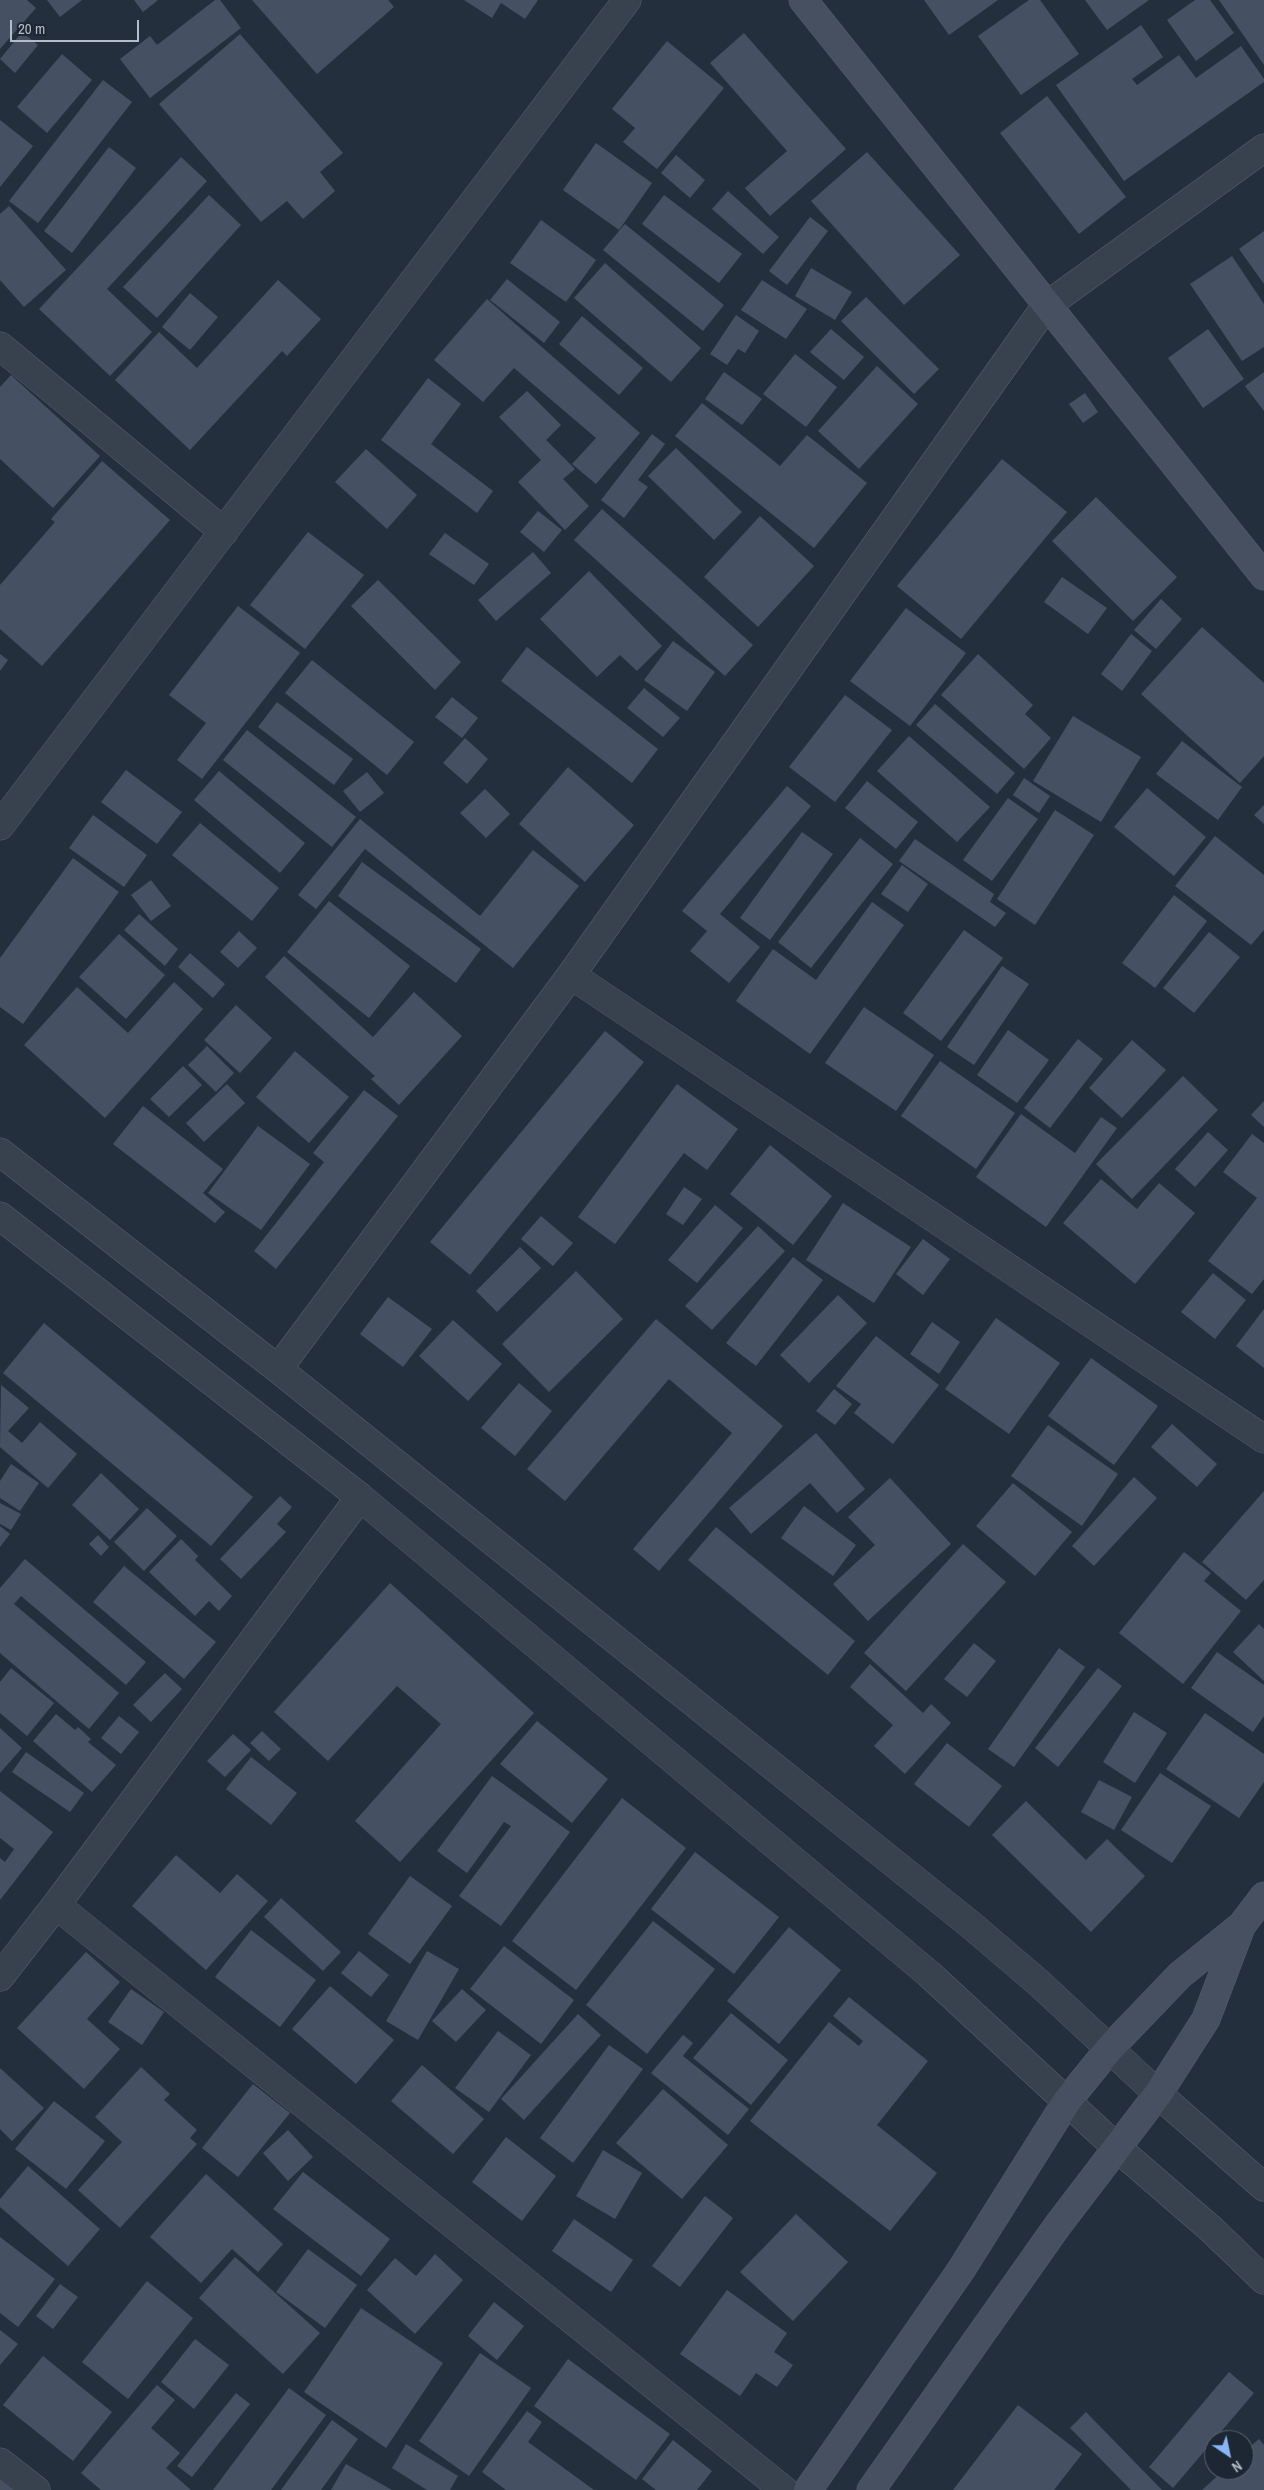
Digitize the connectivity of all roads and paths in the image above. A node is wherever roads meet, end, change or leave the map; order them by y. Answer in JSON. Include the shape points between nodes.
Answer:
{"nodes":[{"id":1,"x":627,"y":0,"type":"edge"},
{"id":2,"x":802,"y":0,"type":"edge"},
{"id":3,"x":1264,"y":148,"type":"edge"},
{"id":4,"x":1046,"y":306,"type":"junction"},
{"id":5,"x":0,"y":346,"type":"edge"},
{"id":6,"x":224,"y":532,"type":"junction"},
{"id":7,"x":1264,"y":576,"type":"edge"},
{"id":8,"x":0,"y":826,"type":"edge"},
{"id":9,"x":571,"y":975,"type":"junction"},
{"id":10,"x":0,"y":1152,"type":"edge"},
{"id":11,"x":0,"y":1216,"type":"edge"},
{"id":12,"x":278,"y":1369,"type":"junction"},
{"id":13,"x":1264,"y":1439,"type":"edge"},
{"id":14,"x":360,"y":1497,"type":"junction"},
{"id":15,"x":1264,"y":1896,"type":"edge"},
{"id":16,"x":56,"y":1905,"type":"junction"},
{"id":17,"x":1242,"y":1925,"type":"junction"},
{"id":18,"x":0,"y":1977,"type":"edge"},
{"id":19,"x":1110,"y":2048,"type":"junction"},
{"id":20,"x":1158,"y":2094,"type":"junction"},
{"id":21,"x":1068,"y":2101,"type":"junction"},
{"id":22,"x":1116,"y":2147,"type":"junction"},
{"id":23,"x":1264,"y":2187,"type":"edge"},
{"id":24,"x":1264,"y":2280,"type":"edge"},
{"id":25,"x":0,"y":2462,"type":"edge"},
{"id":26,"x":36,"y":2490,"type":"edge"},
{"id":27,"x":784,"y":2490,"type":"edge"},
{"id":28,"x":808,"y":2490,"type":"edge"},
{"id":29,"x":870,"y":2490,"type":"edge"}],
"edges":[{"from":1,"to":6,"type":"street"},
{"from":2,"to":4,"type":"street"},
{"from":3,"to":4,"type":"street"},
{"from":4,"to":7,"type":"street"},
{"from":4,"to":9,"type":"street"},
{"from":5,"to":6,"type":"street"},
{"from":6,"to":8,"type":"street"},
{"from":9,"to":12,"type":"street"},
{"from":9,"to":13,"type":"street"},
{"from":10,"to":12,"type":"street"},
{"from":11,"to":14,"type":"street"},
{"from":12,"to":19,"type":"street","via":[[971,1925]]},
{"from":14,"to":16,"type":"street"},
{"from":14,"to":21,"type":"street","via":[[929,1974]]},
{"from":15,"to":17,"type":"street"},
{"from":16,"to":18,"type":"street"},
{"from":16,"to":27,"type":"street"},
{"from":17,"to":19,"type":"street","via":[[1180,1975]]},
{"from":17,"to":20,"type":"street","via":[[1206,2019]]},
{"from":19,"to":20,"type":"street"},
{"from":19,"to":21,"type":"street"},
{"from":20,"to":22,"type":"street"},
{"from":20,"to":23,"type":"street"},
{"from":21,"to":22,"type":"street"},
{"from":21,"to":28,"type":"street","via":[[961,2270]]},
{"from":22,"to":24,"type":"street","via":[[1212,2229]]},
{"from":22,"to":29,"type":"street"},
{"from":25,"to":26,"type":"street"}]}
